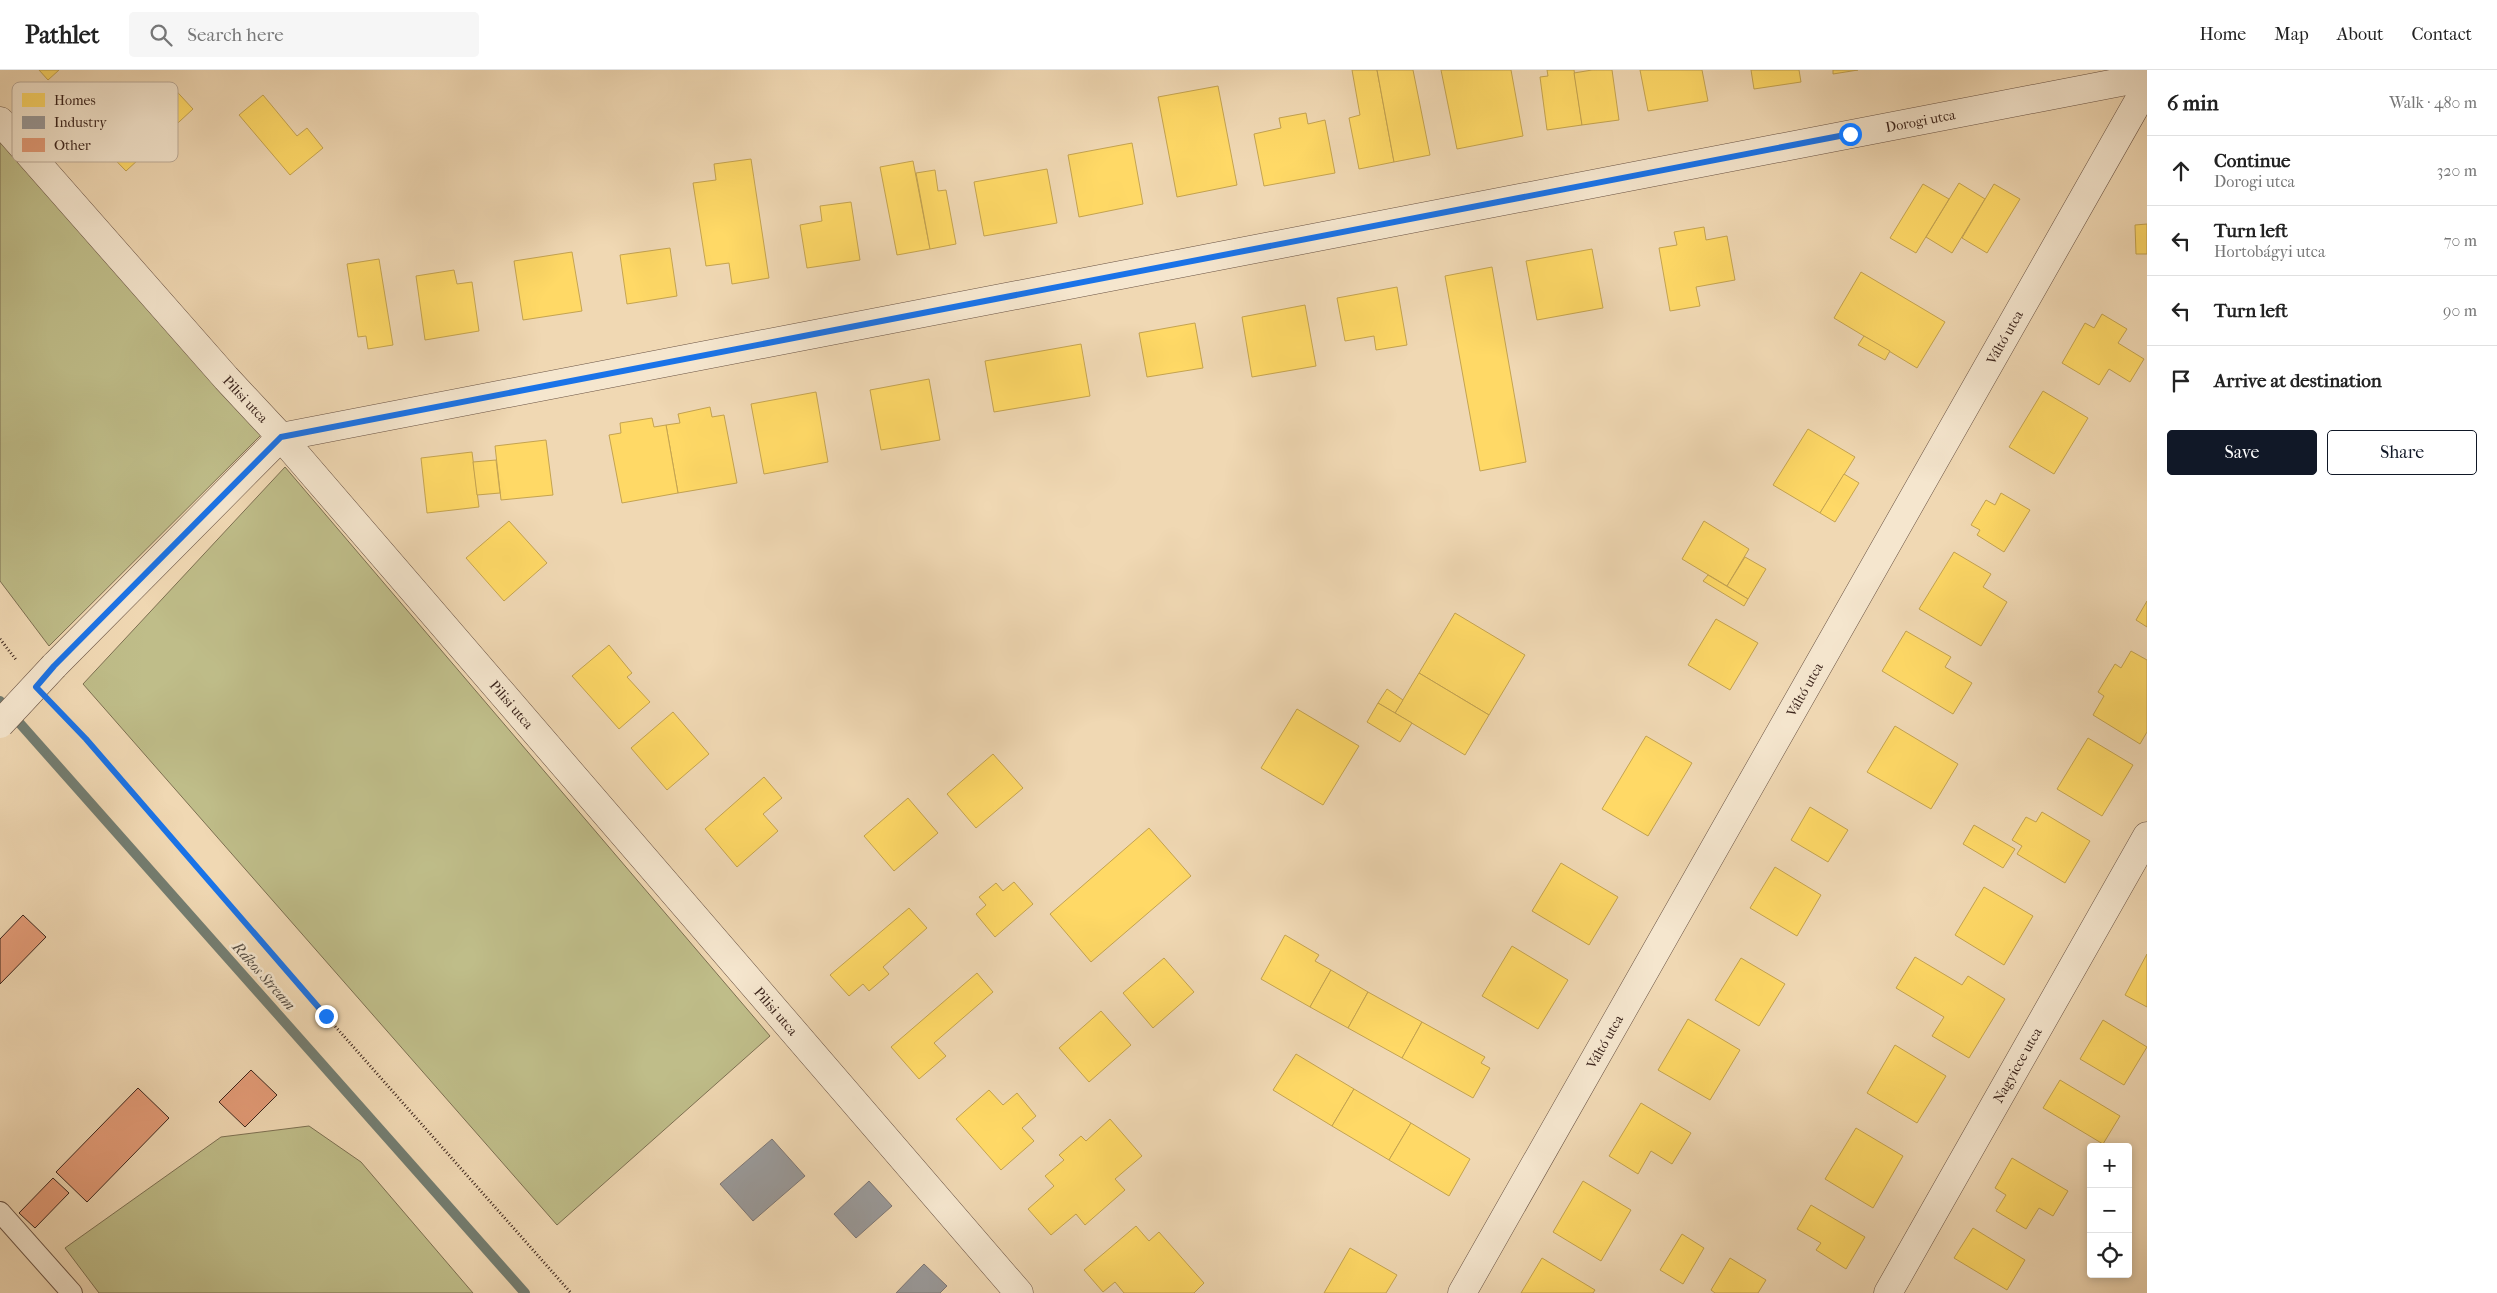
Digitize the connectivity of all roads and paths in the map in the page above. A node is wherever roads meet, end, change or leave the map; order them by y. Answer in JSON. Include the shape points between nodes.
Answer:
{"nodes":[{"id":1,"x":2147,"y":77,"type":"edge"},
{"id":2,"x":2147,"y":86,"type":"edge"},
{"id":3,"x":0,"y":121,"type":"edge"},
{"id":4,"x":12,"y":135,"type":"edge"},
{"id":5,"x":36,"y":162,"type":"edge"},
{"id":6,"x":281,"y":437,"type":"junction"},
{"id":7,"x":0,"y":639,"type":"edge"},
{"id":8,"x":36,"y":687,"type":"junction"},
{"id":9,"x":0,"y":724,"type":"edge"},
{"id":10,"x":2147,"y":836,"type":"edge"},
{"id":11,"x":0,"y":1212,"type":"edge"},
{"id":12,"x":72,"y":1293,"type":"edge"},
{"id":13,"x":571,"y":1293,"type":"edge"},
{"id":14,"x":1019,"y":1293,"type":"edge"},
{"id":15,"x":1462,"y":1293,"type":"edge"},
{"id":16,"x":1888,"y":1293,"type":"edge"}],
"edges":[{"from":1,"to":6,"type":"street","name":"Dorogi utca"},
{"from":2,"to":15,"type":"street","name":"Váltó utca"},
{"from":3,"to":4,"type":"street","name":"Pilisi utca"},
{"from":5,"to":6,"type":"street","name":"Pilisi utca"},
{"from":6,"to":8,"type":"street","bridge":true},
{"from":6,"to":14,"type":"street","name":"Pilisi utca"},
{"from":7,"to":8,"type":"path"},
{"from":8,"to":9,"type":"street","bridge":true},
{"from":8,"to":13,"type":"path","via":[[86,739]]},
{"from":10,"to":16,"type":"street","name":"Nagyicce utca"},
{"from":11,"to":12,"type":"lane"}]}
